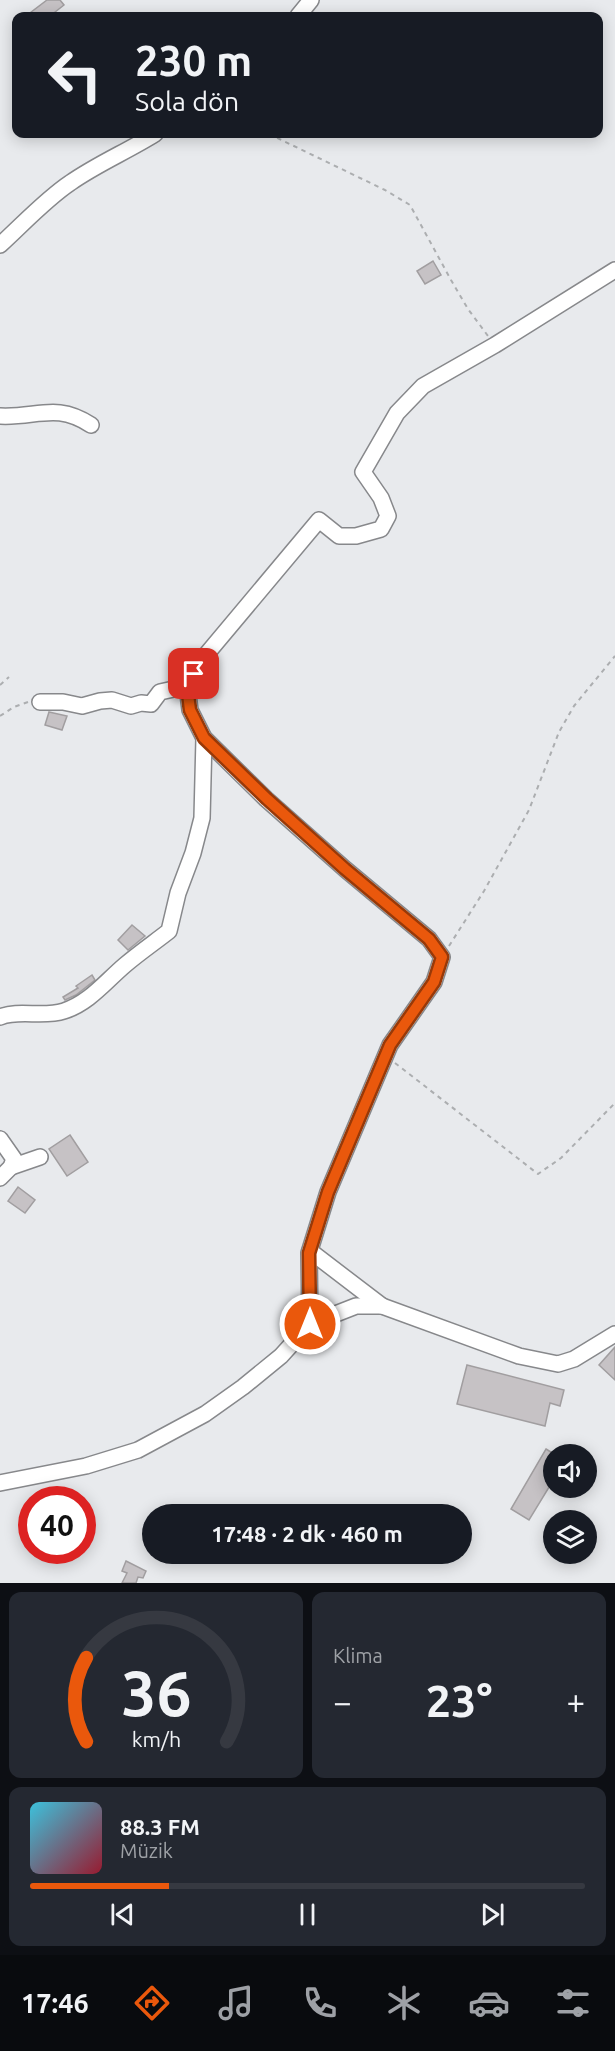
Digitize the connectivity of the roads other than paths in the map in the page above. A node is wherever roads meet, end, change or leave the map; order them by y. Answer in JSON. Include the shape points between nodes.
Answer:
{"nodes":[{"id":1,"x":311,"y":0,"type":"edge"},
{"id":2,"x":301,"y":12,"type":"edge"},
{"id":3,"x":149,"y":138,"type":"edge"},
{"id":4,"x":0,"y":245,"type":"edge"},
{"id":5,"x":615,"y":270,"type":"edge"},
{"id":6,"x":0,"y":416,"type":"edge"},
{"id":7,"x":91,"y":425,"type":"dead end"},
{"id":8,"x":187,"y":686,"type":"junction"},
{"id":9,"x":40,"y":702,"type":"road end"},
{"id":10,"x":204,"y":738,"type":"junction"},
{"id":11,"x":0,"y":1017,"type":"edge"},
{"id":12,"x":0,"y":1139,"type":"edge"},
{"id":13,"x":40,"y":1157,"type":"dead end"},
{"id":14,"x":11,"y":1167,"type":"junction"},
{"id":15,"x":0,"y":1178,"type":"edge"},
{"id":16,"x":310,"y":1251,"type":"junction"},
{"id":17,"x":382,"y":1306,"type":"junction"},
{"id":18,"x":310,"y":1324,"type":"junction"},
{"id":19,"x":615,"y":1334,"type":"edge"},
{"id":20,"x":0,"y":1483,"type":"edge"}],
"edges":[{"from":1,"to":2,"type":"street"},
{"from":3,"to":4,"type":"street","via":[[68,184]]},
{"from":5,"to":8,"type":"street","via":[[423,386],[397,413],[363,472],[388,516],[381,529],[339,536],[318,520],[218,639]]},
{"from":6,"to":7,"type":"street","via":[[65,412]]},
{"from":8,"to":9,"type":"street","via":[[160,692],[151,704],[131,706],[112,700],[82,706]]},
{"from":8,"to":10,"type":"street","via":[[190,710]]},
{"from":10,"to":11,"type":"street","via":[[202,818],[170,932],[81,1004],[45,1015]]},
{"from":10,"to":16,"type":"street","via":[[345,869],[429,939],[442,957],[434,982],[390,1045],[328,1192]]},
{"from":12,"to":14,"type":"street","via":[[14,1159]]},
{"from":13,"to":14,"type":"street"},
{"from":14,"to":15,"type":"street"},
{"from":16,"to":17,"type":"street"},
{"from":16,"to":18,"type":"street"},
{"from":17,"to":18,"type":"street","via":[[356,1306]]},
{"from":17,"to":19,"type":"street","via":[[519,1356],[558,1364],[574,1359]]},
{"from":18,"to":20,"type":"street","via":[[281,1356],[243,1387],[205,1414],[138,1450],[86,1466]]}]}
